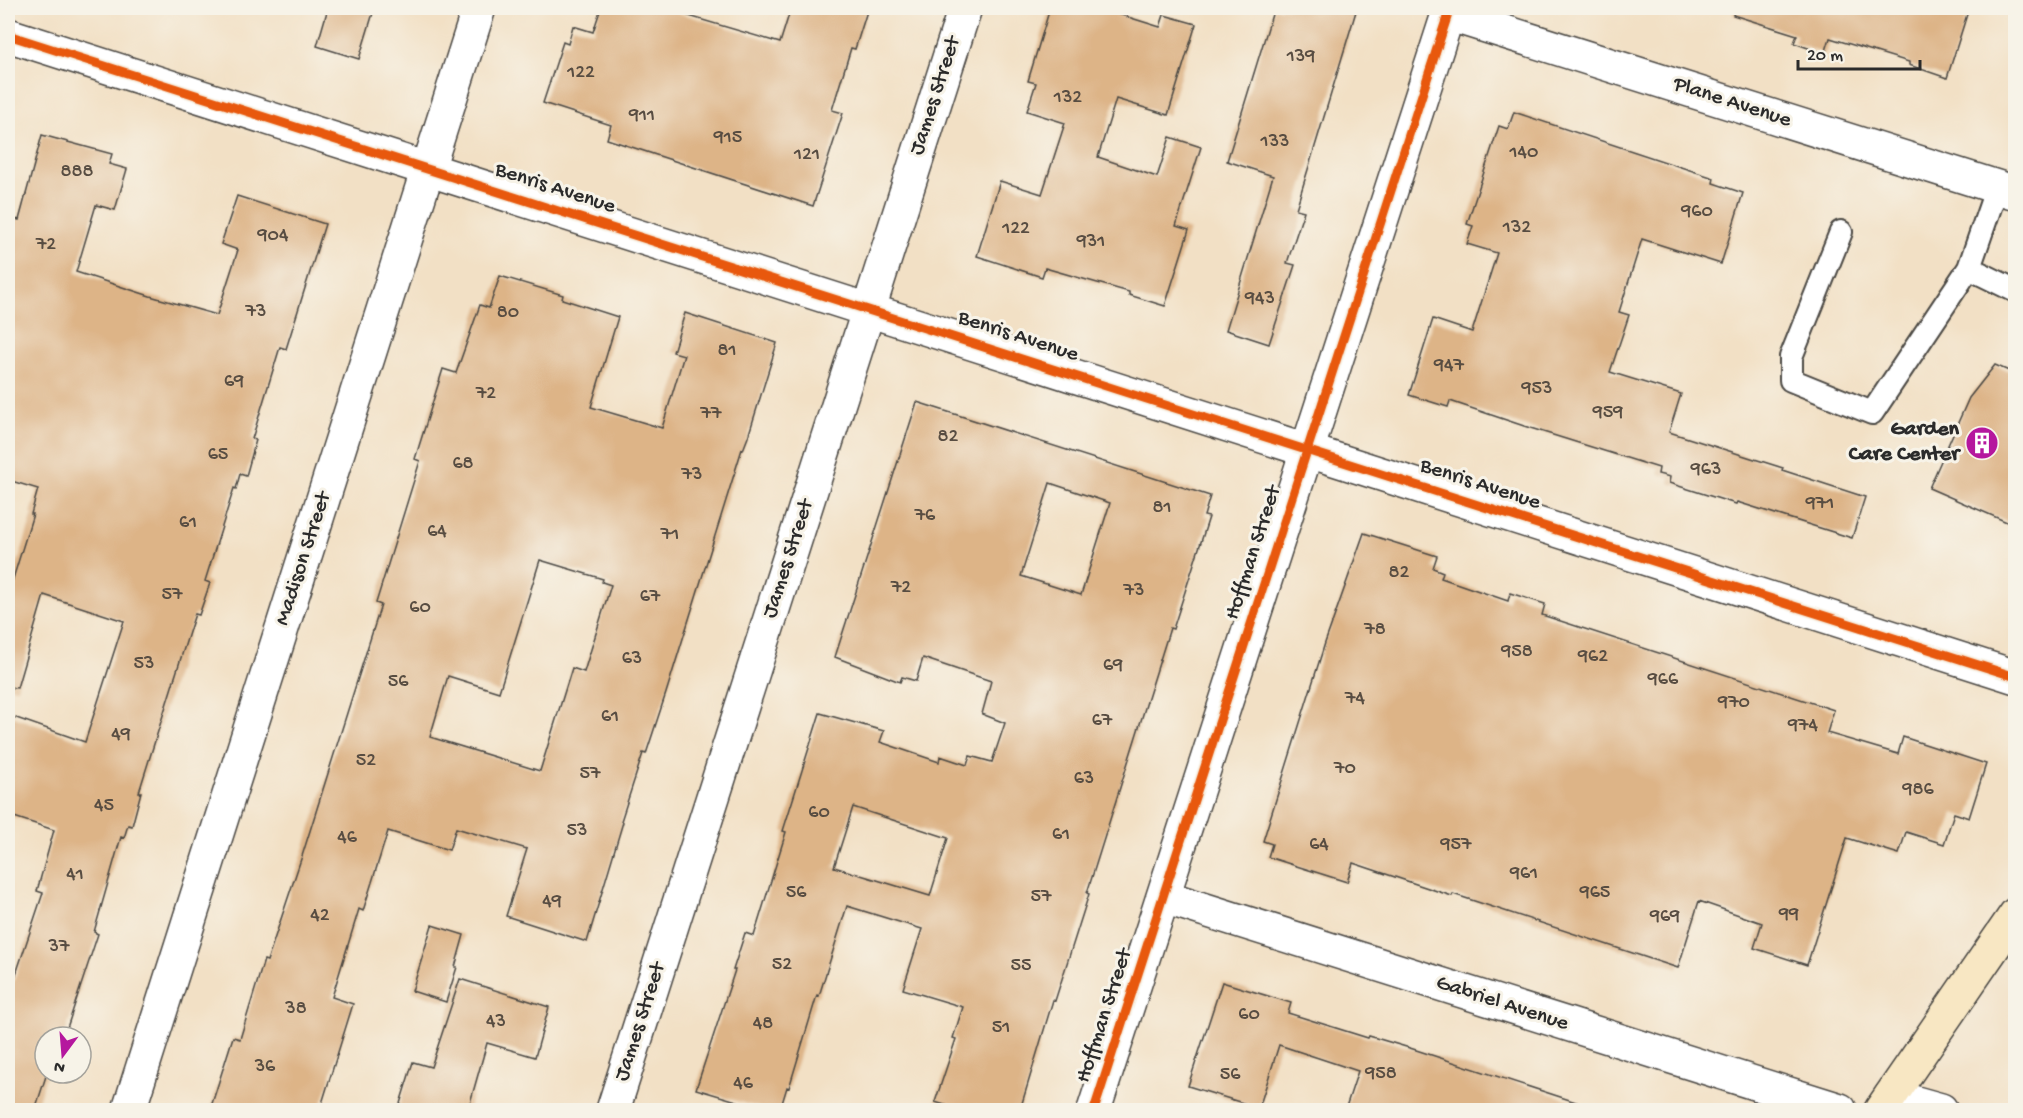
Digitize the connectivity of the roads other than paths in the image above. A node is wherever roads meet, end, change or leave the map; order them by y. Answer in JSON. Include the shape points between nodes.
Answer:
{"nodes":[{"id":1,"x":479,"y":8,"type":"edge"},
{"id":2,"x":964,"y":8,"type":"edge"},
{"id":3,"x":1449,"y":10,"type":"edge"},
{"id":4,"x":8,"y":35,"type":"edge"},
{"id":5,"x":427,"y":169,"type":"junction"},
{"id":6,"x":2006,"y":190,"type":"edge"},
{"id":7,"x":1841,"y":232,"type":"dead end"},
{"id":8,"x":1969,"y":268,"type":"junction"},
{"id":9,"x":2016,"y":291,"type":"edge"},
{"id":10,"x":868,"y":310,"type":"junction"},
{"id":11,"x":1308,"y":450,"type":"junction"},
{"id":12,"x":2016,"y":677,"type":"edge"},
{"id":13,"x":1164,"y":897,"type":"junction"},
{"id":14,"x":2016,"y":914,"type":"edge"},
{"id":15,"x":1886,"y":1103,"type":"edge"},
{"id":16,"x":129,"y":1110,"type":"edge"},
{"id":17,"x":613,"y":1110,"type":"edge"},
{"id":18,"x":1094,"y":1110,"type":"edge"},
{"id":19,"x":1840,"y":1110,"type":"edge"},
{"id":20,"x":1941,"y":1110,"type":"edge"}],
"edges":[{"from":1,"to":5,"type":"street","name":"Madison Street"},
{"from":2,"to":10,"type":"street","name":"James Street"},
{"from":3,"to":6,"type":"street","name":"Plane Avenue"},
{"from":3,"to":11,"type":"street","name":"Hoffman Street"},
{"from":4,"to":5,"type":"street","name":"Benris Avenue"},
{"from":5,"to":10,"type":"street","name":"Benris Avenue"},
{"from":5,"to":16,"type":"street","name":"Madison Street"},
{"from":6,"to":8,"type":"lane"},
{"from":7,"to":8,"type":"lane","via":[[1791,357],[1791,380],[1872,413]]},
{"from":8,"to":9,"type":"lane"},
{"from":10,"to":11,"type":"street","name":"Benris Avenue"},
{"from":10,"to":17,"type":"street","name":"James Street"},
{"from":11,"to":12,"type":"street","name":"Benris Avenue"},
{"from":11,"to":13,"type":"street","name":"Hoffman Street"},
{"from":13,"to":18,"type":"street","name":"Hoffman Street"},
{"from":13,"to":19,"type":"street","name":"Gabriel Avenue"},
{"from":14,"to":15,"type":"main road"},
{"from":15,"to":20,"type":"street"}]}
